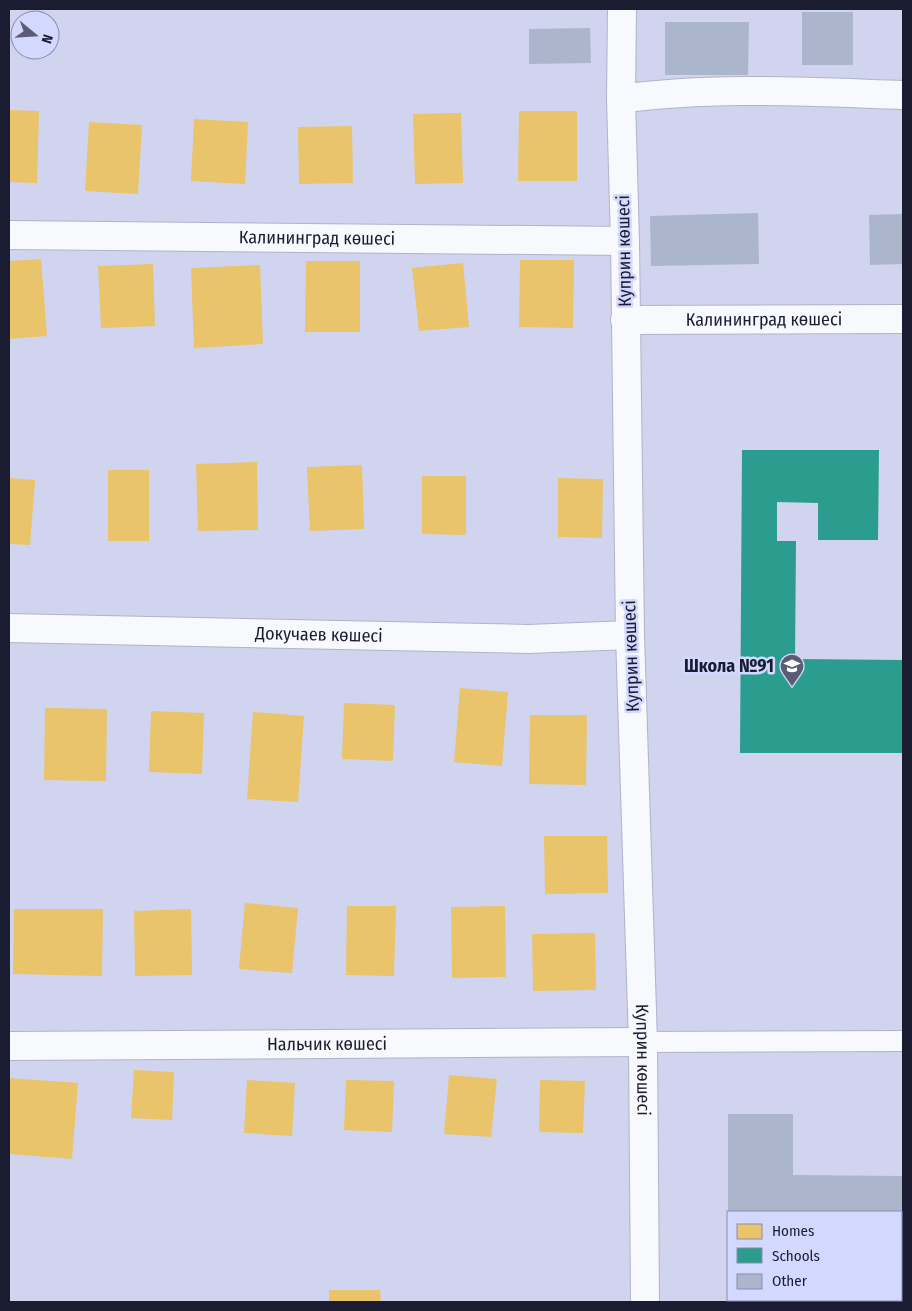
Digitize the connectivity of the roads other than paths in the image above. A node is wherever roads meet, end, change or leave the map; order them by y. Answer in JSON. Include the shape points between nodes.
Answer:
{"nodes":[{"id":1,"x":622,"y":9,"type":"edge"},
{"id":2,"x":903,"y":95,"type":"edge"},
{"id":3,"x":621,"y":99,"type":"junction"},
{"id":4,"x":9,"y":235,"type":"edge"},
{"id":5,"x":625,"y":241,"type":"junction"},
{"id":6,"x":903,"y":319,"type":"edge"},
{"id":7,"x":625,"y":320,"type":"junction"},
{"id":8,"x":9,"y":628,"type":"edge"},
{"id":9,"x":630,"y":635,"type":"junction"},
{"id":10,"x":903,"y":1041,"type":"edge"},
{"id":11,"x":643,"y":1042,"type":"junction"},
{"id":12,"x":9,"y":1046,"type":"edge"},
{"id":13,"x":645,"y":1302,"type":"edge"}],
"edges":[{"from":1,"to":3,"type":"street","name":"Куприн көшесі"},
{"from":2,"to":3,"type":"street","via":[[771,90]]},
{"from":3,"to":5,"type":"street","name":"Куприн көшесі"},
{"from":4,"to":5,"type":"street","name":"Калининград көшесі"},
{"from":5,"to":7,"type":"street","name":"Куприн көшесі"},
{"from":6,"to":7,"type":"street","name":"Калининград көшесі"},
{"from":7,"to":9,"type":"street","name":"Куприн көшесі"},
{"from":8,"to":9,"type":"street","name":"Докучаев көшесі","via":[[528,639]]},
{"from":9,"to":11,"type":"street","name":"Куприн көшесі"},
{"from":10,"to":11,"type":"lane"},
{"from":11,"to":12,"type":"street","name":"Нальчик көшесі"},
{"from":11,"to":13,"type":"street","name":"Куприн көшесі"}]}
